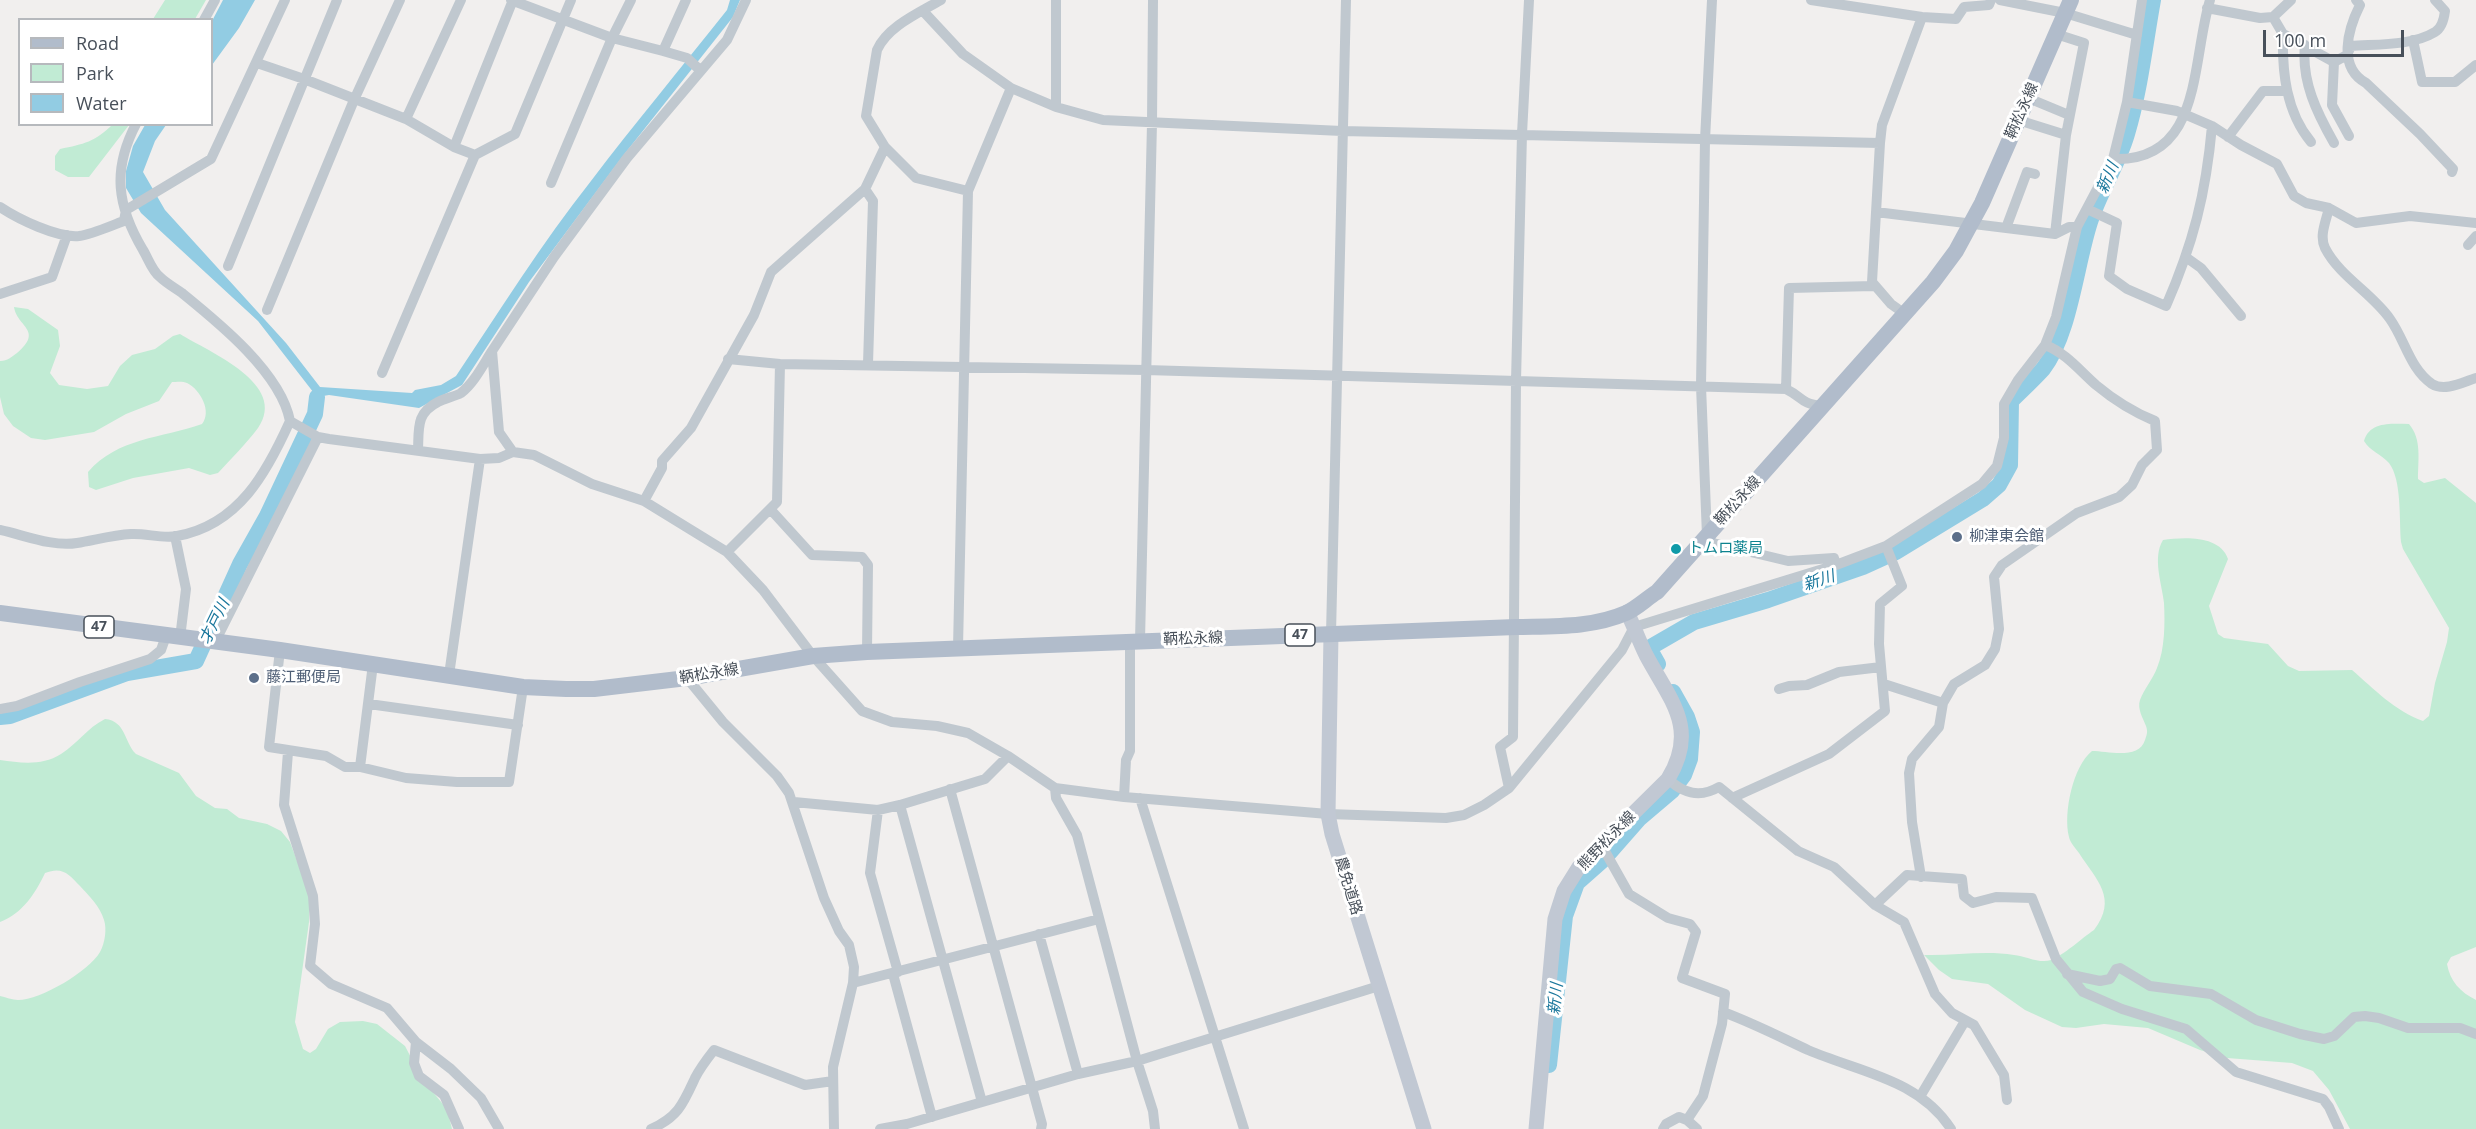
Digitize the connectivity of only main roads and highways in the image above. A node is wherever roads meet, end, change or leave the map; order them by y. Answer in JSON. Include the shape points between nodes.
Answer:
{"nodes":[{"id":1,"x":2068,"y":7,"type":"edge"},
{"id":2,"x":0,"y":613,"type":"edge"},
{"id":3,"x":1631,"y":620,"type":"junction"},
{"id":4,"x":1331,"y":634,"type":"junction"},
{"id":5,"x":1424,"y":1129,"type":"edge"},
{"id":6,"x":1536,"y":1129,"type":"edge"}],
"edges":[{"from":1,"to":3,"type":"main road","name":"鞆松永線","number":"47","via":[[1956,251],[1905,314]]},
{"from":2,"to":4,"type":"main road","name":"鞆松永線","number":"47","via":[[523,687],[594,689],[813,656]]},
{"from":3,"to":4,"type":"main road","name":"鞆松永線","number":"47"},
{"from":3,"to":6,"type":"main road","name":"熊野松永線","via":[[1676,707],[1682,726],[1682,746],[1668,779],[1579,867],[1564,891],[1555,919]]},
{"from":4,"to":5,"type":"main road","name":"農免道路","via":[[1328,814]]}]}
